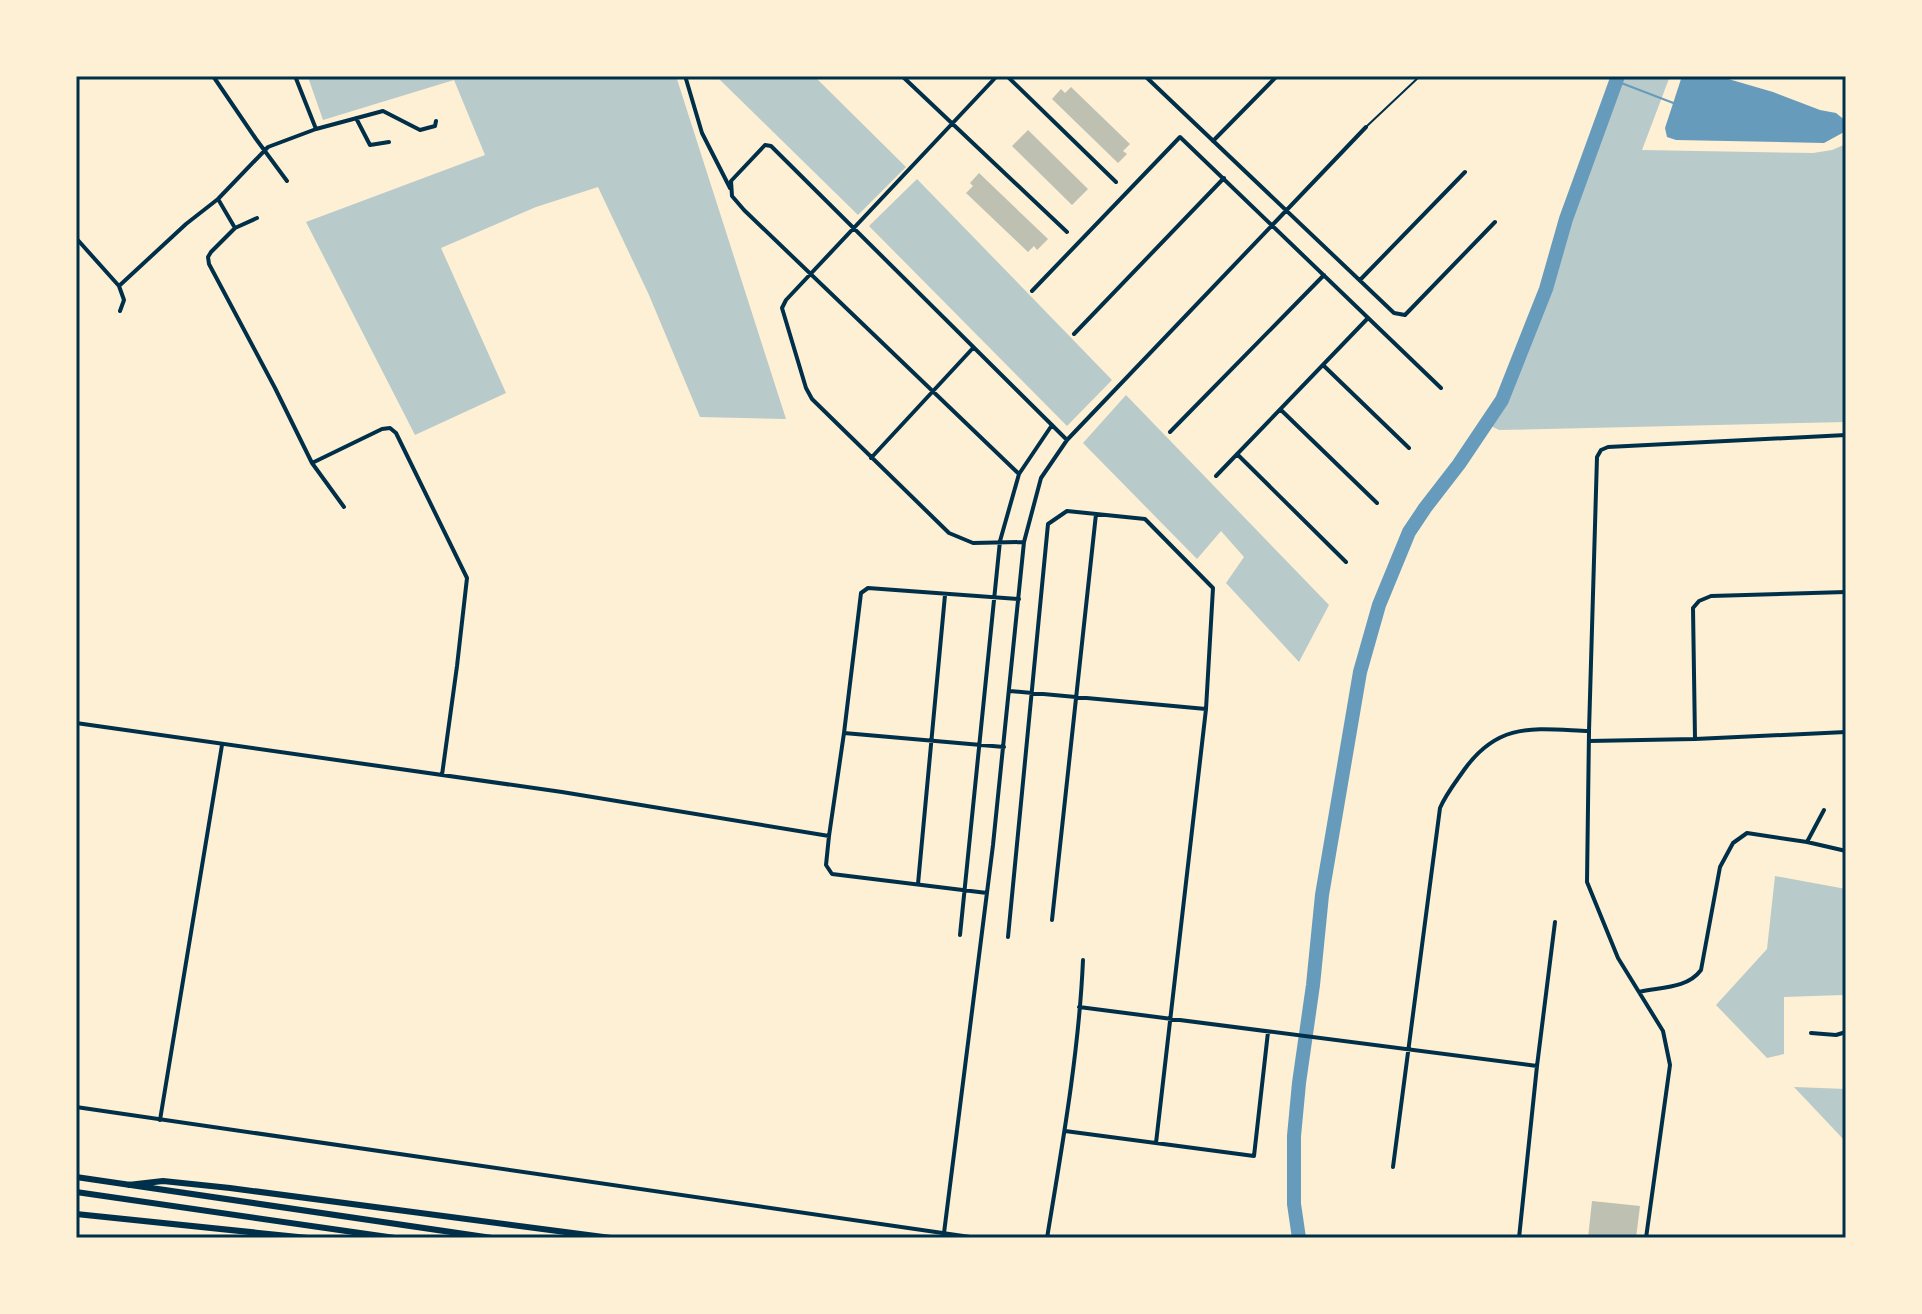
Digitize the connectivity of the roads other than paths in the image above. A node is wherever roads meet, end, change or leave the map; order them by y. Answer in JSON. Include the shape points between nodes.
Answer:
{"nodes":[{"id":1,"x":213,"y":76,"type":"edge"},
{"id":2,"x":295,"y":76,"type":"edge"},
{"id":3,"x":902,"y":76,"type":"edge"},
{"id":4,"x":997,"y":76,"type":"edge"},
{"id":5,"x":1007,"y":76,"type":"edge"},
{"id":6,"x":1145,"y":76,"type":"edge"},
{"id":7,"x":1277,"y":76,"type":"edge"},
{"id":8,"x":1420,"y":76,"type":"edge"},
{"id":9,"x":686,"y":79,"type":"dead end"},
{"id":10,"x":356,"y":118,"type":"junction"},
{"id":11,"x":436,"y":121,"type":"dead end"},
{"id":12,"x":952,"y":124,"type":"junction"},
{"id":13,"x":1366,"y":127,"type":"joint"},
{"id":14,"x":316,"y":129,"type":"junction"},
{"id":15,"x":1213,"y":141,"type":"junction"},
{"id":16,"x":389,"y":142,"type":"dead end"},
{"id":17,"x":264,"y":149,"type":"junction"},
{"id":18,"x":1465,"y":172,"type":"dead end"},
{"id":19,"x":1224,"y":178,"type":"junction"},
{"id":20,"x":287,"y":181,"type":"dead end"},
{"id":21,"x":1116,"y":182,"type":"dead end"},
{"id":22,"x":731,"y":190,"type":"junction"},
{"id":23,"x":218,"y":199,"type":"junction"},
{"id":24,"x":1287,"y":211,"type":"junction"},
{"id":25,"x":257,"y":218,"type":"dead end"},
{"id":26,"x":1495,"y":222,"type":"dead end"},
{"id":27,"x":1273,"y":226,"type":"junction"},
{"id":28,"x":235,"y":228,"type":"junction"},
{"id":29,"x":854,"y":228,"type":"junction"},
{"id":30,"x":1067,"y":232,"type":"dead end"},
{"id":31,"x":76,"y":238,"type":"edge"},
{"id":32,"x":811,"y":274,"type":"junction"},
{"id":33,"x":1324,"y":275,"type":"junction"},
{"id":34,"x":1360,"y":280,"type":"junction"},
{"id":35,"x":119,"y":286,"type":"junction"},
{"id":36,"x":1032,"y":291,"type":"dead end"},
{"id":37,"x":120,"y":311,"type":"dead end"},
{"id":38,"x":1368,"y":318,"type":"junction"},
{"id":39,"x":1074,"y":334,"type":"dead end"},
{"id":40,"x":974,"y":348,"type":"junction"},
{"id":41,"x":1323,"y":365,"type":"junction"},
{"id":42,"x":1441,"y":388,"type":"dead end"},
{"id":43,"x":933,"y":391,"type":"junction"},
{"id":44,"x":1280,"y":410,"type":"junction"},
{"id":45,"x":1052,"y":425,"type":"junction"},
{"id":46,"x":1170,"y":432,"type":"dead end"},
{"id":47,"x":1846,"y":435,"type":"edge"},
{"id":48,"x":1067,"y":440,"type":"junction"},
{"id":49,"x":1409,"y":448,"type":"dead end"},
{"id":50,"x":1237,"y":454,"type":"junction"},
{"id":51,"x":871,"y":458,"type":"junction"},
{"id":52,"x":312,"y":463,"type":"junction"},
{"id":53,"x":1019,"y":474,"type":"junction"},
{"id":54,"x":1216,"y":476,"type":"dead end"},
{"id":55,"x":1377,"y":503,"type":"dead end"},
{"id":56,"x":344,"y":507,"type":"dead end"},
{"id":57,"x":1096,"y":514,"type":"junction"},
{"id":58,"x":1000,"y":541,"type":"junction"},
{"id":59,"x":1024,"y":542,"type":"junction"},
{"id":60,"x":1346,"y":562,"type":"dead end"},
{"id":61,"x":1846,"y":592,"type":"edge"},
{"id":62,"x":945,"y":595,"type":"junction"},
{"id":63,"x":993,"y":598,"type":"junction"},
{"id":64,"x":1019,"y":599,"type":"junction"},
{"id":65,"x":1010,"y":691,"type":"junction"},
{"id":66,"x":1032,"y":693,"type":"junction"},
{"id":67,"x":1076,"y":697,"type":"junction"},
{"id":68,"x":1206,"y":709,"type":"junction"},
{"id":69,"x":76,"y":723,"type":"edge"},
{"id":70,"x":1589,"y":731,"type":"junction"},
{"id":71,"x":1846,"y":732,"type":"edge"},
{"id":72,"x":844,"y":733,"type":"junction"},
{"id":73,"x":1695,"y":739,"type":"junction"},
{"id":74,"x":932,"y":741,"type":"junction"},
{"id":75,"x":1589,"y":741,"type":"junction"},
{"id":76,"x":222,"y":745,"type":"junction"},
{"id":77,"x":979,"y":745,"type":"junction"},
{"id":78,"x":1004,"y":747,"type":"junction"},
{"id":79,"x":442,"y":775,"type":"junction"},
{"id":80,"x":1824,"y":810,"type":"dead end"},
{"id":81,"x":829,"y":836,"type":"junction"},
{"id":82,"x":1807,"y":842,"type":"junction"},
{"id":83,"x":1846,"y":851,"type":"edge"},
{"id":84,"x":918,"y":884,"type":"junction"},
{"id":85,"x":965,"y":890,"type":"junction"},
{"id":86,"x":987,"y":893,"type":"junction"},
{"id":87,"x":1052,"y":920,"type":"dead end"},
{"id":88,"x":1555,"y":922,"type":"dead end"},
{"id":89,"x":960,"y":935,"type":"dead end"},
{"id":90,"x":1008,"y":937,"type":"dead end"},
{"id":91,"x":1083,"y":960,"type":"dead end"},
{"id":92,"x":1639,"y":992,"type":"junction"},
{"id":93,"x":1079,"y":1007,"type":"junction"},
{"id":94,"x":1170,"y":1020,"type":"junction"},
{"id":95,"x":1268,"y":1032,"type":"junction"},
{"id":96,"x":1846,"y":1032,"type":"edge"},
{"id":97,"x":1811,"y":1033,"type":"dead end"},
{"id":98,"x":1407,"y":1050,"type":"junction"},
{"id":99,"x":1537,"y":1066,"type":"junction"},
{"id":100,"x":76,"y":1107,"type":"edge"},
{"id":101,"x":160,"y":1120,"type":"junction"},
{"id":102,"x":1065,"y":1131,"type":"junction"},
{"id":103,"x":1156,"y":1143,"type":"junction"},
{"id":104,"x":1393,"y":1167,"type":"dead end"},
{"id":105,"x":76,"y":1177,"type":"edge"},
{"id":106,"x":128,"y":1185,"type":"junction"},
{"id":107,"x":76,"y":1192,"type":"edge"},
{"id":108,"x":76,"y":1214,"type":"edge"},
{"id":109,"x":944,"y":1233,"type":"junction"},
{"id":110,"x":308,"y":1238,"type":"edge"},
{"id":111,"x":395,"y":1238,"type":"edge"},
{"id":112,"x":492,"y":1238,"type":"edge"},
{"id":113,"x":611,"y":1238,"type":"edge"},
{"id":114,"x":977,"y":1238,"type":"edge"},
{"id":115,"x":1047,"y":1238,"type":"edge"},
{"id":116,"x":1519,"y":1238,"type":"edge"},
{"id":117,"x":1646,"y":1238,"type":"edge"}],
"edges":[{"from":1,"to":17,"type":"street"},
{"from":2,"to":14,"type":"street"},
{"from":3,"to":12,"type":"street"},
{"from":4,"to":12,"type":"street"},
{"from":5,"to":21,"type":"street"},
{"from":6,"to":15,"type":"street"},
{"from":7,"to":15,"type":"street"},
{"from":8,"to":13,"type":"lane"},
{"from":9,"to":22,"type":"street","via":[[702,133]]},
{"from":10,"to":11,"type":"street","via":[[383,111],[420,130]]},
{"from":10,"to":14,"type":"street"},
{"from":10,"to":16,"type":"street","via":[[370,145]]},
{"from":12,"to":29,"type":"street"},
{"from":12,"to":30,"type":"street"},
{"from":13,"to":24,"type":"street"},
{"from":14,"to":17,"type":"street"},
{"from":15,"to":24,"type":"street"},
{"from":17,"to":20,"type":"street"},
{"from":17,"to":23,"type":"street"},
{"from":18,"to":34,"type":"street"},
{"from":19,"to":27,"type":"street"},
{"from":19,"to":36,"type":"street","via":[[1180,137]]},
{"from":19,"to":39,"type":"street"},
{"from":22,"to":29,"type":"street","via":[[731,181],[765,145],[771,146]]},
{"from":22,"to":32,"type":"street","via":[[744,210]]},
{"from":23,"to":28,"type":"street"},
{"from":23,"to":35,"type":"street"},
{"from":24,"to":27,"type":"street"},
{"from":24,"to":34,"type":"street"},
{"from":25,"to":28,"type":"street"},
{"from":26,"to":34,"type":"street","via":[[1405,315],[1394,313]]},
{"from":27,"to":33,"type":"street"},
{"from":27,"to":48,"type":"street"},
{"from":28,"to":52,"type":"street","via":[[208,257],[209,264]]},
{"from":29,"to":32,"type":"street"},
{"from":29,"to":40,"type":"street"},
{"from":31,"to":35,"type":"street"},
{"from":32,"to":43,"type":"street"},
{"from":32,"to":51,"type":"street","via":[[782,308],[806,388]]},
{"from":33,"to":38,"type":"street"},
{"from":33,"to":46,"type":"street"},
{"from":35,"to":37,"type":"street","via":[[124,300]]},
{"from":38,"to":41,"type":"street"},
{"from":38,"to":42,"type":"street"},
{"from":40,"to":43,"type":"street"},
{"from":40,"to":45,"type":"street"},
{"from":41,"to":44,"type":"street"},
{"from":41,"to":49,"type":"street"},
{"from":43,"to":51,"type":"street"},
{"from":43,"to":53,"type":"street"},
{"from":44,"to":50,"type":"street"},
{"from":44,"to":55,"type":"street"},
{"from":45,"to":48,"type":"street"},
{"from":45,"to":53,"type":"street"},
{"from":47,"to":70,"type":"street","via":[[1601,450]]},
{"from":48,"to":59,"type":"street","via":[[1041,478]]},
{"from":50,"to":54,"type":"street"},
{"from":50,"to":60,"type":"street"},
{"from":51,"to":58,"type":"street","via":[[949,533],[973,543]]},
{"from":52,"to":56,"type":"street"},
{"from":52,"to":79,"type":"street","via":[[390,428],[467,578]]},
{"from":53,"to":58,"type":"street"},
{"from":57,"to":66,"type":"street","via":[[1067,511],[1048,524]]},
{"from":57,"to":67,"type":"street"},
{"from":57,"to":68,"type":"street","via":[[1145,519],[1213,588]]},
{"from":58,"to":59,"type":"street"},
{"from":58,"to":63,"type":"street"},
{"from":59,"to":64,"type":"street"},
{"from":61,"to":73,"type":"street","via":[[1711,596],[1699,601],[1693,608]]},
{"from":62,"to":63,"type":"street"},
{"from":62,"to":72,"type":"street","via":[[868,588],[861,593]]},
{"from":62,"to":74,"type":"street"},
{"from":63,"to":64,"type":"street"},
{"from":63,"to":77,"type":"street"},
{"from":64,"to":65,"type":"street"},
{"from":65,"to":66,"type":"street"},
{"from":65,"to":78,"type":"street"},
{"from":66,"to":67,"type":"street"},
{"from":66,"to":90,"type":"street"},
{"from":67,"to":68,"type":"street"},
{"from":67,"to":87,"type":"street"},
{"from":68,"to":94,"type":"street"},
{"from":69,"to":76,"type":"street"},
{"from":70,"to":75,"type":"street"},
{"from":70,"to":98,"type":"street","via":[[1536,729],[1497,738],[1475,754],[1446,794]]},
{"from":71,"to":73,"type":"street"},
{"from":72,"to":74,"type":"street"},
{"from":72,"to":81,"type":"street"},
{"from":73,"to":75,"type":"street"},
{"from":74,"to":77,"type":"street"},
{"from":74,"to":84,"type":"street"},
{"from":75,"to":92,"type":"street","via":[[1587,882],[1618,958]]},
{"from":76,"to":79,"type":"street"},
{"from":76,"to":101,"type":"street"},
{"from":77,"to":78,"type":"street"},
{"from":77,"to":85,"type":"street"},
{"from":78,"to":86,"type":"street"},
{"from":79,"to":81,"type":"street"},
{"from":80,"to":82,"type":"street"},
{"from":81,"to":84,"type":"street","via":[[826,865],[832,874]]},
{"from":82,"to":83,"type":"street"},
{"from":82,"to":92,"type":"street","via":[[1747,833],[1733,843],[1720,867],[1701,970],[1683,984]]},
{"from":84,"to":85,"type":"street"},
{"from":85,"to":86,"type":"street"},
{"from":85,"to":89,"type":"street"},
{"from":86,"to":109,"type":"street"},
{"from":88,"to":99,"type":"street"},
{"from":91,"to":93,"type":"street"},
{"from":92,"to":117,"type":"street","via":[[1663,1031],[1670,1065]]},
{"from":93,"to":94,"type":"street"},
{"from":93,"to":102,"type":"street"},
{"from":94,"to":95,"type":"street"},
{"from":94,"to":103,"type":"street"},
{"from":95,"to":98,"type":"street"},
{"from":95,"to":103,"type":"street","via":[[1254,1156]]},
{"from":96,"to":97,"type":"street"},
{"from":98,"to":99,"type":"street"},
{"from":98,"to":104,"type":"street"},
{"from":99,"to":116,"type":"street"},
{"from":100,"to":101,"type":"street"},
{"from":101,"to":109,"type":"street"},
{"from":102,"to":103,"type":"street"},
{"from":102,"to":115,"type":"street"},
{"from":105,"to":106,"type":"highway"},
{"from":106,"to":112,"type":"highway"},
{"from":106,"to":113,"type":"highway","via":[[163,1181],[230,1188]]},
{"from":107,"to":111,"type":"highway"},
{"from":108,"to":110,"type":"highway"},
{"from":109,"to":114,"type":"street"}]}
